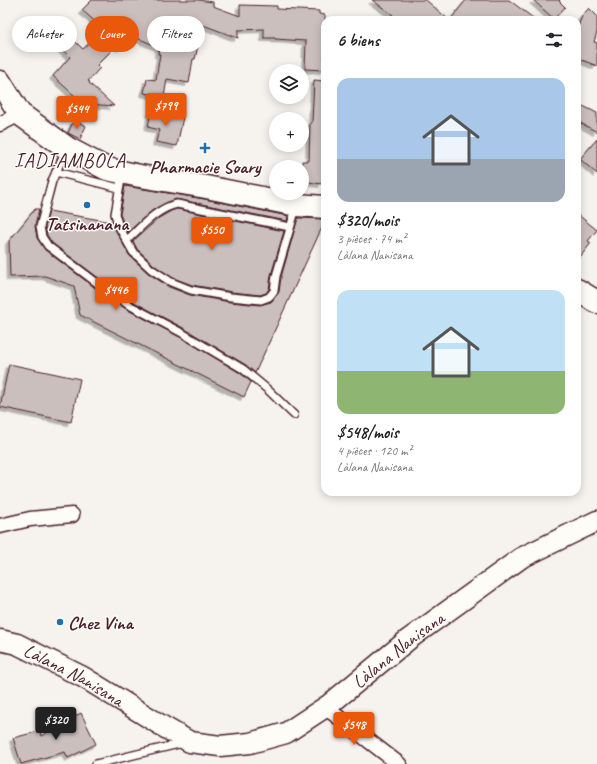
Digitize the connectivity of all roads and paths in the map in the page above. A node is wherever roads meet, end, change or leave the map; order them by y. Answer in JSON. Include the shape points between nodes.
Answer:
{"nodes":[{"id":1,"x":0,"y":82,"type":"edge"},
{"id":2,"x":20,"y":114,"type":"junction"},
{"id":3,"x":0,"y":124,"type":"edge"},
{"id":4,"x":67,"y":148,"type":"junction"},
{"id":5,"x":56,"y":172,"type":"junction"},
{"id":6,"x":121,"y":180,"type":"junction"},
{"id":7,"x":297,"y":205,"type":"junction"},
{"id":8,"x":321,"y":207,"type":"edge"},
{"id":9,"x":290,"y":227,"type":"junction"},
{"id":10,"x":127,"y":240,"type":"junction"},
{"id":11,"x":581,"y":292,"type":"edge"},
{"id":12,"x":597,"y":302,"type":"edge"},
{"id":13,"x":294,"y":415,"type":"dead end"},
{"id":14,"x":72,"y":515,"type":"dead end"},
{"id":15,"x":597,"y":521,"type":"edge"},
{"id":16,"x":0,"y":526,"type":"edge"},
{"id":17,"x":0,"y":640,"type":"edge"},
{"id":18,"x":325,"y":707,"type":"junction"},
{"id":19,"x":190,"y":742,"type":"junction"},
{"id":20,"x":96,"y":764,"type":"edge"},
{"id":21,"x":399,"y":764,"type":"edge"}],
"edges":[{"from":1,"to":2,"type":"main road"},
{"from":2,"to":3,"type":"street"},
{"from":2,"to":4,"type":"main road"},
{"from":4,"to":5,"type":"lane"},
{"from":4,"to":6,"type":"main road","via":[[107,169]]},
{"from":5,"to":6,"type":"lane"},
{"from":5,"to":13,"type":"lane","via":[[40,227],[42,237],[48,246],[129,305],[243,369]]},
{"from":6,"to":7,"type":"main road","via":[[140,176]]},
{"from":6,"to":10,"type":"lane","via":[[116,214],[119,227]]},
{"from":7,"to":8,"type":"main road"},
{"from":7,"to":9,"type":"lane"},
{"from":9,"to":10,"type":"lane","via":[[178,204],[159,211]]},
{"from":9,"to":10,"type":"lane","via":[[274,291],[269,297],[261,300],[191,290],[171,282],[151,269],[133,252]]},
{"from":11,"to":12,"type":"main road"},
{"from":14,"to":16,"type":"street","via":[[30,519]]},
{"from":15,"to":18,"type":"street","name":"Làlana Nanisana","via":[[521,558],[410,639]]},
{"from":17,"to":19,"type":"street","name":"Làlana Nanisana","via":[[17,644],[83,677]]},
{"from":18,"to":19,"type":"street","name":"Làlana Nanisana","via":[[286,733],[250,744],[220,746]]},
{"from":18,"to":21,"type":"street"},
{"from":19,"to":20,"type":"lane"}]}
